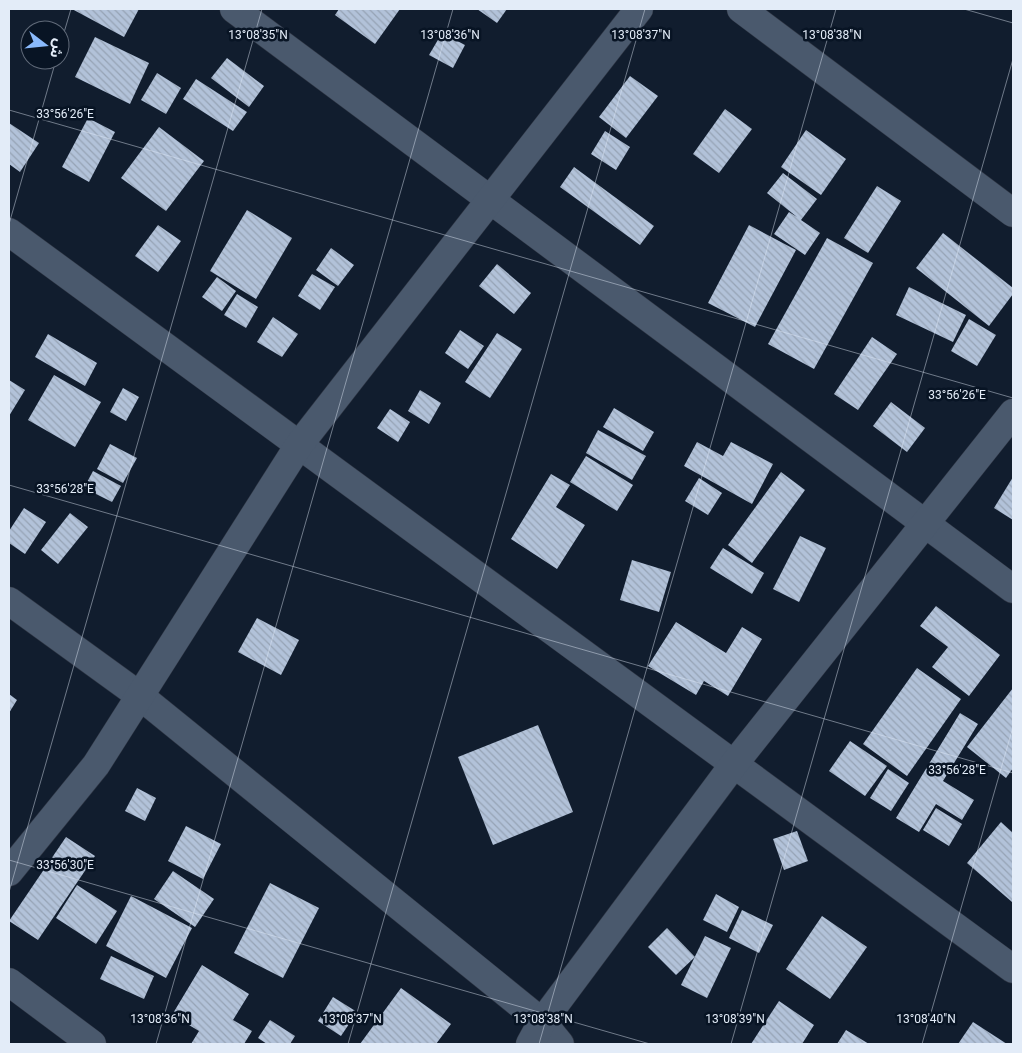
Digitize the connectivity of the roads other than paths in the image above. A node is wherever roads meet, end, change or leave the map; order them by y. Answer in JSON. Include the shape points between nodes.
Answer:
{"nodes":[{"id":1,"x":234,"y":9,"type":"edge"},
{"id":2,"x":638,"y":9,"type":"edge"},
{"id":3,"x":742,"y":9,"type":"edge"},
{"id":4,"x":490,"y":200,"type":"junction"},
{"id":5,"x":1013,"y":213,"type":"edge"},
{"id":6,"x":9,"y":232,"type":"edge"},
{"id":7,"x":1013,"y":413,"type":"edge"},
{"id":8,"x":298,"y":445,"type":"junction"},
{"id":9,"x":926,"y":522,"type":"junction"},
{"id":10,"x":1013,"y":589,"type":"edge"},
{"id":11,"x":9,"y":601,"type":"edge"},
{"id":12,"x":140,"y":696,"type":"junction"},
{"id":13,"x":734,"y":764,"type":"junction"},
{"id":14,"x":9,"y":872,"type":"edge"},
{"id":15,"x":1013,"y":969,"type":"edge"},
{"id":16,"x":9,"y":982,"type":"edge"},
{"id":17,"x":536,"y":1033,"type":"edge"},
{"id":18,"x":92,"y":1044,"type":"edge"},
{"id":19,"x":560,"y":1044,"type":"edge"}],
"edges":[{"from":1,"to":4,"type":"street"},
{"from":2,"to":4,"type":"street"},
{"from":3,"to":5,"type":"street"},
{"from":4,"to":8,"type":"street"},
{"from":4,"to":9,"type":"street"},
{"from":6,"to":8,"type":"street"},
{"from":7,"to":9,"type":"street"},
{"from":8,"to":12,"type":"street"},
{"from":8,"to":13,"type":"street"},
{"from":9,"to":10,"type":"street"},
{"from":9,"to":13,"type":"street"},
{"from":11,"to":12,"type":"street"},
{"from":12,"to":14,"type":"street","via":[[96,765]]},
{"from":12,"to":17,"type":"street"},
{"from":13,"to":15,"type":"street"},
{"from":13,"to":17,"type":"street"},
{"from":16,"to":18,"type":"street"},
{"from":17,"to":19,"type":"street"}]}
